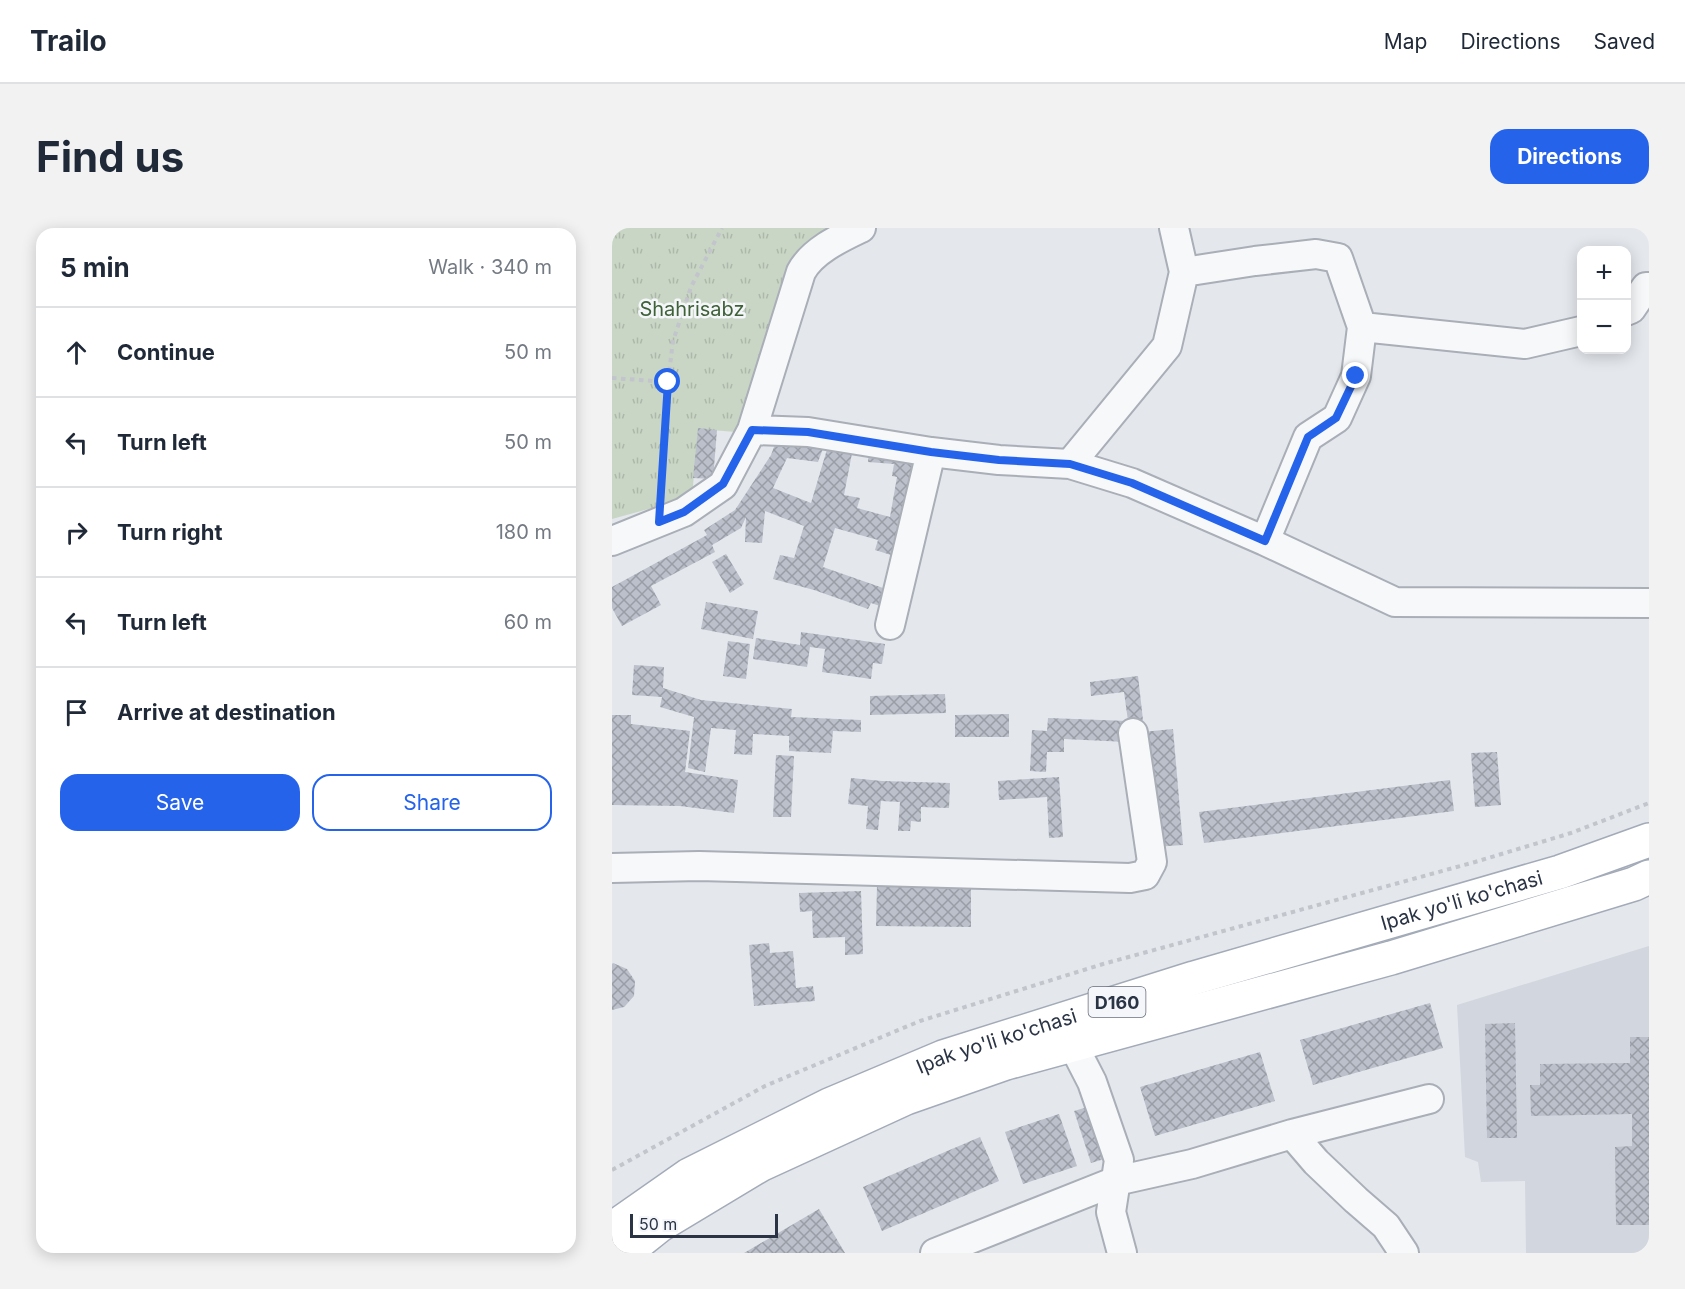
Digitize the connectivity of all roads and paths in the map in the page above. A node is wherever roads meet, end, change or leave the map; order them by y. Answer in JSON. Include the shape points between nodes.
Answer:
{"nodes":[{"id":1,"x":722,"y":228,"type":"edge"},
{"id":2,"x":861,"y":228,"type":"edge"},
{"id":3,"x":1174,"y":228,"type":"edge"},
{"id":4,"x":1184,"y":272,"type":"junction"},
{"id":5,"x":1649,"y":288,"type":"edge"},
{"id":6,"x":1631,"y":309,"type":"edge"},
{"id":7,"x":1362,"y":327,"type":"junction"},
{"id":8,"x":1577,"y":332,"type":"edge"},
{"id":9,"x":612,"y":378,"type":"edge"},
{"id":10,"x":668,"y":382,"type":"junction"},
{"id":11,"x":752,"y":430,"type":"junction"},
{"id":12,"x":931,"y":452,"type":"junction"},
{"id":13,"x":1070,"y":464,"type":"junction"},
{"id":14,"x":659,"y":522,"type":"junction"},
{"id":15,"x":612,"y":541,"type":"edge"},
{"id":16,"x":1265,"y":541,"type":"junction"},
{"id":17,"x":1649,"y":603,"type":"edge"},
{"id":18,"x":890,"y":625,"type":"dead end"},
{"id":19,"x":1133,"y":733,"type":"dead end"},
{"id":20,"x":1649,"y":803,"type":"edge"},
{"id":21,"x":1649,"y":840,"type":"edge"},
{"id":22,"x":612,"y":868,"type":"edge"},
{"id":23,"x":1649,"y":877,"type":"edge"},
{"id":24,"x":1073,"y":1046,"type":"junction"},
{"id":25,"x":1429,"y":1099,"type":"dead end"},
{"id":26,"x":1292,"y":1134,"type":"junction"},
{"id":27,"x":612,"y":1170,"type":"edge"},
{"id":28,"x":1116,"y":1181,"type":"junction"},
{"id":29,"x":612,"y":1229,"type":"edge"},
{"id":30,"x":626,"y":1253,"type":"edge"},
{"id":31,"x":935,"y":1253,"type":"edge"},
{"id":32,"x":1122,"y":1253,"type":"edge"},
{"id":33,"x":1404,"y":1253,"type":"edge"}],
"edges":[{"from":1,"to":10,"type":"path","via":[[691,287],[673,341]]},
{"from":2,"to":11,"type":"street","via":[[806,261]]},
{"from":3,"to":4,"type":"street"},
{"from":4,"to":7,"type":"street","via":[[1316,254],[1338,258]]},
{"from":4,"to":13,"type":"street","via":[[1167,346]]},
{"from":5,"to":6,"type":"street"},
{"from":7,"to":8,"type":"street","via":[[1525,344]]},
{"from":7,"to":16,"type":"street","via":[[1356,376],[1336,418],[1308,437]]},
{"from":9,"to":10,"type":"path"},
{"from":10,"to":14,"type":"path"},
{"from":11,"to":12,"type":"street","via":[[808,432]]},
{"from":11,"to":14,"type":"street","via":[[723,484],[684,512]]},
{"from":12,"to":13,"type":"street"},
{"from":12,"to":18,"type":"street"},
{"from":13,"to":16,"type":"street","via":[[1132,483]]},
{"from":14,"to":15,"type":"street"},
{"from":16,"to":17,"type":"street","via":[[1395,602]]},
{"from":19,"to":22,"type":"street","via":[[1152,862],[1145,875],[1130,878],[699,866]]},
{"from":20,"to":27,"type":"path","via":[[1571,833],[1475,862],[1103,964],[920,1021],[765,1086]]},
{"from":21,"to":29,"type":"main road","name":"Ipak yo'li ko'chasi","number":"D160","via":[[1560,872],[1194,978],[943,1057],[829,1104],[689,1175]]},
{"from":23,"to":24,"type":"main road","name":"Ipak yo'li ko'chasi","number":"D160","via":[[1391,958]]},
{"from":24,"to":28,"type":"street","via":[[1092,1082],[1119,1160]]},
{"from":24,"to":30,"type":"main road","name":"Ipak yo'li ko'chasi","number":"D160","via":[[1006,1063],[906,1098],[760,1165],[660,1225]]},
{"from":25,"to":26,"type":"street"},
{"from":26,"to":28,"type":"street","via":[[1192,1164]]},
{"from":26,"to":33,"type":"street","via":[[1316,1162],[1386,1226]]},
{"from":28,"to":31,"type":"street"},
{"from":28,"to":32,"type":"street","via":[[1111,1212]]}]}
